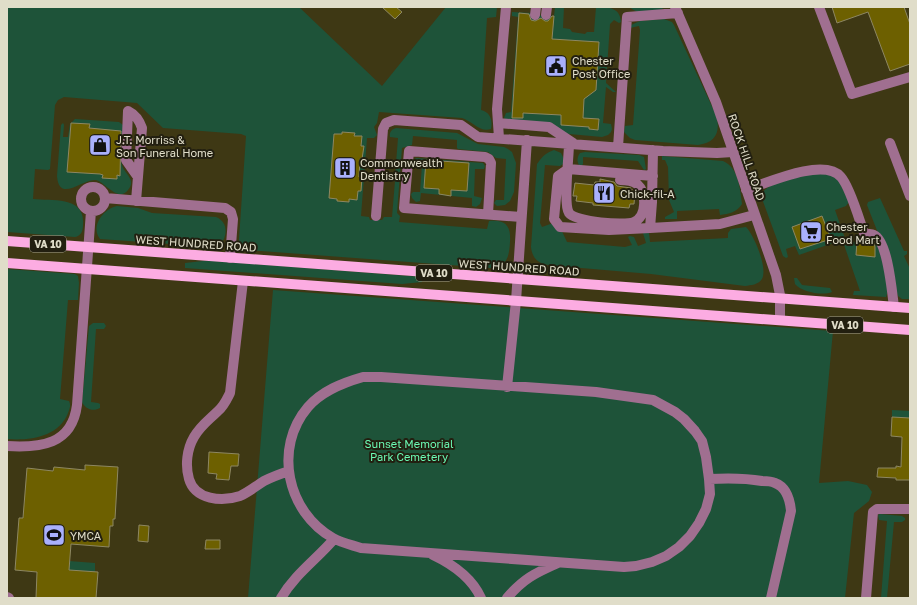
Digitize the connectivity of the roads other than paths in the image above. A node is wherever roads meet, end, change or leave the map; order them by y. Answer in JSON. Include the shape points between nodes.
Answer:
{"nodes":[{"id":1,"x":506,"y":7,"type":"edge"},
{"id":2,"x":624,"y":7,"type":"edge"},
{"id":3,"x":818,"y":7,"type":"edge"},
{"id":4,"x":676,"y":10,"type":"edge"},
{"id":5,"x":627,"y":17,"type":"junction"},
{"id":6,"x":910,"y":77,"type":"edge"},
{"id":7,"x":498,"y":123,"type":"junction"},
{"id":8,"x":499,"y":138,"type":"junction"},
{"id":9,"x":527,"y":140,"type":"junction"},
{"id":10,"x":572,"y":144,"type":"junction"},
{"id":11,"x":890,"y":144,"type":"dead end"},
{"id":12,"x":618,"y":148,"type":"junction"},
{"id":13,"x":653,"y":150,"type":"junction"},
{"id":14,"x":733,"y":152,"type":"junction"},
{"id":15,"x":568,"y":169,"type":"junction"},
{"id":16,"x":653,"y":176,"type":"junction"},
{"id":17,"x":138,"y":177,"type":"junction"},
{"id":18,"x":746,"y":190,"type":"junction"},
{"id":19,"x":910,"y":196,"type":"edge"},
{"id":20,"x":105,"y":198,"type":"junction"},
{"id":21,"x":136,"y":201,"type":"junction"},
{"id":22,"x":91,"y":211,"type":"junction"},
{"id":23,"x":488,"y":214,"type":"junction"},
{"id":24,"x":754,"y":215,"type":"junction"},
{"id":25,"x":376,"y":216,"type":"dead end"},
{"id":26,"x":521,"y":217,"type":"junction"},
{"id":27,"x":650,"y":228,"type":"junction"},
{"id":28,"x":7,"y":240,"type":"edge"},
{"id":29,"x":88,"y":247,"type":"junction"},
{"id":30,"x":230,"y":258,"type":"junction"},
{"id":31,"x":7,"y":263,"type":"edge"},
{"id":32,"x":87,"y":269,"type":"junction"},
{"id":33,"x":517,"y":278,"type":"junction"},
{"id":34,"x":243,"y":280,"type":"junction"},
{"id":35,"x":780,"y":299,"type":"junction"},
{"id":36,"x":516,"y":301,"type":"junction"},
{"id":37,"x":894,"y":307,"type":"junction"},
{"id":38,"x":910,"y":308,"type":"edge"},
{"id":39,"x":780,"y":320,"type":"junction"},
{"id":40,"x":910,"y":330,"type":"edge"},
{"id":41,"x":507,"y":387,"type":"junction"},
{"id":42,"x":7,"y":446,"type":"edge"},
{"id":43,"x":289,"y":471,"type":"junction"},
{"id":44,"x":709,"y":479,"type":"junction"},
{"id":45,"x":910,"y":509,"type":"edge"},
{"id":46,"x":334,"y":539,"type":"junction"},
{"id":47,"x":427,"y":552,"type":"junction"},
{"id":48,"x":559,"y":562,"type":"junction"},
{"id":49,"x":281,"y":598,"type":"edge"},
{"id":50,"x":481,"y":598,"type":"edge"},
{"id":51,"x":507,"y":598,"type":"edge"},
{"id":52,"x":771,"y":598,"type":"edge"},
{"id":53,"x":866,"y":598,"type":"edge"}],
"edges":[{"from":1,"to":7,"type":"street"},
{"from":2,"to":5,"type":"street"},
{"from":3,"to":6,"type":"street","via":[[852,94]]},
{"from":4,"to":5,"type":"street"},
{"from":4,"to":14,"type":"street","name":"ROCK HILL ROAD","via":[[716,102]]},
{"from":5,"to":12,"type":"street"},
{"from":7,"to":8,"type":"street"},
{"from":7,"to":10,"type":"street","via":[[549,127]]},
{"from":8,"to":9,"type":"street"},
{"from":8,"to":25,"type":"street","via":[[478,136],[461,125],[394,120],[386,123],[383,129]]},
{"from":9,"to":10,"type":"street"},
{"from":9,"to":26,"type":"street"},
{"from":10,"to":12,"type":"street"},
{"from":10,"to":15,"type":"street"},
{"from":11,"to":19,"type":"street"},
{"from":12,"to":13,"type":"street"},
{"from":13,"to":14,"type":"street"},
{"from":13,"to":16,"type":"street"},
{"from":14,"to":18,"type":"street","name":"ROCK HILL ROAD"},
{"from":15,"to":15,"type":"street","via":[[566,201],[569,213],[578,219],[625,223],[635,222],[642,213],[643,195],[638,185],[631,181],[582,176]]},
{"from":15,"to":16,"type":"street"},
{"from":15,"to":27,"type":"street","via":[[558,176],[554,219],[560,226],[609,230]]},
{"from":16,"to":27,"type":"street"},
{"from":17,"to":17,"type":"street","via":[[142,128],[140,121],[128,111],[126,160]]},
{"from":17,"to":21,"type":"street"},
{"from":18,"to":24,"type":"street","name":"ROCK HILL ROAD"},
{"from":18,"to":37,"type":"street","via":[[816,169],[827,169],[841,176],[864,233],[874,235],[883,248]]},
{"from":20,"to":21,"type":"street"},
{"from":20,"to":22,"type":"street","via":[[102,207]]},
{"from":20,"to":22,"type":"street","via":[[103,192],[97,188],[85,189],[80,201],[84,208]]},
{"from":21,"to":30,"type":"street","via":[[225,208],[230,211],[233,219]]},
{"from":22,"to":29,"type":"street"},
{"from":23,"to":23,"type":"street","via":[[404,208],[409,151],[489,159],[491,163]]},
{"from":23,"to":26,"type":"street"},
{"from":24,"to":27,"type":"street","via":[[720,224]]},
{"from":24,"to":35,"type":"street","name":"ROCK HILL ROAD","via":[[776,275]]},
{"from":26,"to":33,"type":"street"},
{"from":28,"to":29,"type":"main road","name":"WEST HUNDRED ROAD","number":"VA 10"},
{"from":29,"to":30,"type":"main road","name":"WEST HUNDRED ROAD","number":"VA 10"},
{"from":29,"to":32,"type":"street"},
{"from":30,"to":33,"type":"main road","name":"WEST HUNDRED ROAD","number":"VA 10"},
{"from":31,"to":32,"type":"main road","number":"VA 10"},
{"from":32,"to":34,"type":"main road","number":"VA 10"},
{"from":32,"to":42,"type":"street","via":[[77,405],[71,427],[55,440],[44,444],[28,447]]},
{"from":33,"to":35,"type":"main road","name":"WEST HUNDRED ROAD","number":"VA 10"},
{"from":33,"to":36,"type":"street"},
{"from":34,"to":36,"type":"main road","number":"VA 10"},
{"from":34,"to":43,"type":"street","via":[[230,393],[219,411],[207,420],[193,439],[188,451],[187,464],[190,485],[202,495],[223,498],[242,495],[263,482]]},
{"from":35,"to":37,"type":"main road","name":"WEST HUNDRED ROAD","number":"VA 10"},
{"from":35,"to":39,"type":"street","name":"ROCK HILL ROAD"},
{"from":36,"to":39,"type":"main road","number":"VA 10"},
{"from":36,"to":41,"type":"street"},
{"from":37,"to":38,"type":"main road","name":"WEST HUNDRED ROAD","number":"VA 10"},
{"from":39,"to":40,"type":"main road","number":"VA 10"},
{"from":41,"to":43,"type":"street","via":[[381,377],[363,377],[346,382],[317,398],[300,417],[292,432]]},
{"from":41,"to":44,"type":"street","via":[[596,392],[653,400],[675,412],[695,431],[702,441]]},
{"from":43,"to":46,"type":"street","via":[[297,502],[314,524]]},
{"from":44,"to":48,"type":"street","via":[[710,494],[699,523],[685,542],[666,556],[652,562],[624,567]]},
{"from":44,"to":52,"type":"street","via":[[750,479],[775,483],[787,494],[792,511]]},
{"from":45,"to":53,"type":"street","via":[[877,509],[872,512]]},
{"from":46,"to":47,"type":"street","via":[[362,548]]},
{"from":46,"to":49,"type":"street","via":[[302,570]]},
{"from":47,"to":48,"type":"street"},
{"from":47,"to":50,"type":"street","via":[[458,570]]},
{"from":48,"to":51,"type":"street","via":[[530,576]]}]}
